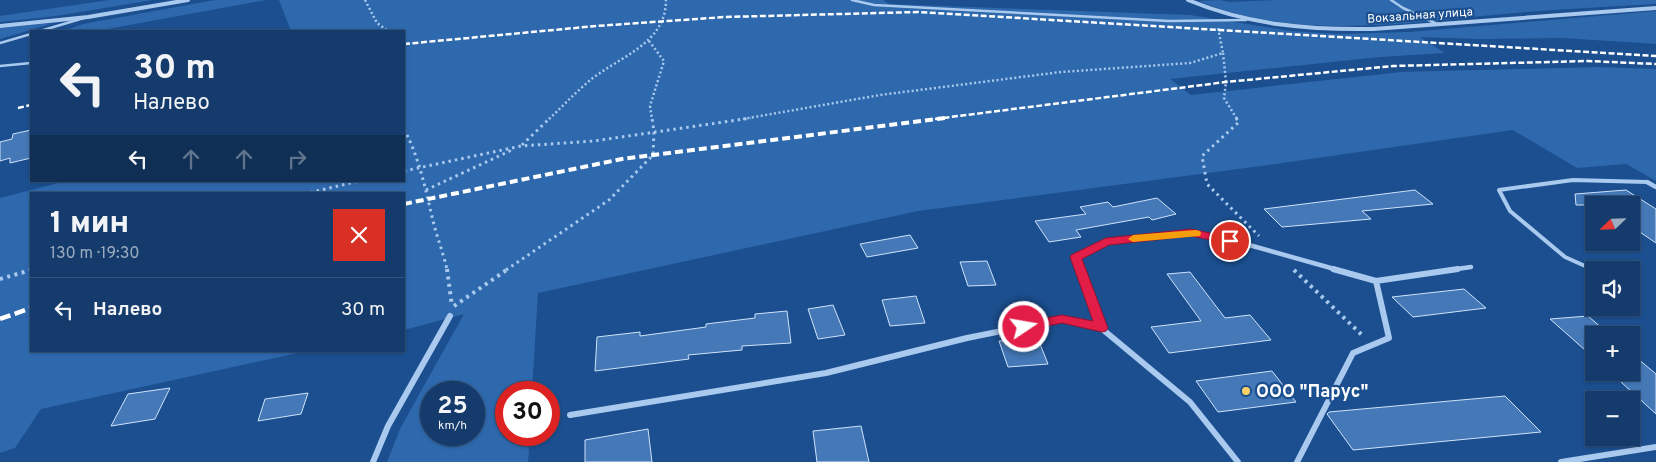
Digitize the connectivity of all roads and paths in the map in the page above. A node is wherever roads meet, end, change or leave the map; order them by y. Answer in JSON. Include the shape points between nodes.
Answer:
{"nodes":[{"id":1,"x":188,"y":0,"type":"edge"},
{"id":2,"x":365,"y":0,"type":"edge"},
{"id":3,"x":666,"y":0,"type":"edge"},
{"id":4,"x":852,"y":0,"type":"edge"},
{"id":5,"x":1188,"y":0,"type":"edge"},
{"id":6,"x":1391,"y":0,"type":"edge"},
{"id":7,"x":1656,"y":8,"type":"edge"},
{"id":8,"x":88,"y":17,"type":"junction"},
{"id":9,"x":1217,"y":20,"type":"junction"},
{"id":10,"x":1246,"y":20,"type":"junction"},
{"id":11,"x":1437,"y":24,"type":"junction"},
{"id":12,"x":0,"y":26,"type":"edge"},
{"id":13,"x":43,"y":30,"type":"edge"},
{"id":14,"x":387,"y":30,"type":"edge"},
{"id":15,"x":30,"y":34,"type":"edge"},
{"id":16,"x":649,"y":41,"type":"junction"},
{"id":17,"x":0,"y":43,"type":"edge"},
{"id":18,"x":1223,"y":53,"type":"junction"},
{"id":19,"x":30,"y":63,"type":"edge"},
{"id":20,"x":0,"y":66,"type":"edge"},
{"id":21,"x":405,"y":131,"type":"edge"},
{"id":22,"x":654,"y":132,"type":"junction"},
{"id":23,"x":521,"y":146,"type":"junction"},
{"id":24,"x":418,"y":168,"type":"junction"},
{"id":25,"x":405,"y":171,"type":"edge"},
{"id":26,"x":355,"y":182,"type":"edge"},
{"id":27,"x":1647,"y":182,"type":"joint"},
{"id":28,"x":1656,"y":188,"type":"edge"},
{"id":29,"x":426,"y":190,"type":"junction"},
{"id":30,"x":312,"y":192,"type":"edge"},
{"id":31,"x":1276,"y":252,"type":"junction"},
{"id":32,"x":1585,"y":266,"type":"edge"},
{"id":33,"x":1471,"y":267,"type":"dead end"},
{"id":34,"x":30,"y":270,"type":"edge"},
{"id":35,"x":0,"y":279,"type":"edge"},
{"id":36,"x":1376,"y":281,"type":"junction"},
{"id":37,"x":450,"y":316,"type":"dead end"},
{"id":38,"x":1102,"y":328,"type":"junction"},
{"id":39,"x":1373,"y":345,"type":"junction"},
{"id":40,"x":570,"y":415,"type":"dead end"},
{"id":41,"x":1656,"y":447,"type":"edge"},
{"id":42,"x":373,"y":462,"type":"edge"},
{"id":43,"x":1238,"y":462,"type":"edge"},
{"id":44,"x":1297,"y":462,"type":"edge"},
{"id":45,"x":1561,"y":462,"type":"edge"}],
"edges":[{"from":1,"to":8,"type":"street"},
{"from":2,"to":14,"type":"path","via":[[377,23]]},
{"from":3,"to":16,"type":"path","via":[[666,12]]},
{"from":4,"to":9,"type":"lane","via":[[874,5],[1169,21]]},
{"from":5,"to":10,"type":"street","name":"Вокзальная улица"},
{"from":6,"to":11,"type":"lane"},
{"from":7,"to":11,"type":"street","name":"Вокзальная улица"},
{"from":8,"to":12,"type":"street"},
{"from":8,"to":13,"type":"lane"},
{"from":9,"to":10,"type":"lane"},
{"from":9,"to":18,"type":"path"},
{"from":10,"to":11,"type":"street","name":"Вокзальная улица","via":[[1336,30]]},
{"from":15,"to":17,"type":"lane"},
{"from":16,"to":22,"type":"path","via":[[664,61],[650,106]]},
{"from":16,"to":23,"type":"path","via":[[589,81]]},
{"from":18,"to":22,"type":"path","via":[[1190,63],[1061,72],[880,94]]},
{"from":18,"to":31,"type":"path","via":[[1224,98],[1239,122],[1202,156],[1207,184]]},
{"from":19,"to":20,"type":"lane"},
{"from":21,"to":24,"type":"path","via":[[414,146]]},
{"from":22,"to":23,"type":"path","via":[[594,141]]},
{"from":22,"to":29,"type":"path","via":[[653,155],[609,200],[452,307],[447,268]]},
{"from":23,"to":24,"type":"path"},
{"from":23,"to":29,"type":"path"},
{"from":24,"to":25,"type":"path"},
{"from":24,"to":29,"type":"path"},
{"from":26,"to":30,"type":"path"},
{"from":27,"to":28,"type":"street"},
{"from":27,"to":32,"type":"lane","via":[[1601,179],[1538,182],[1499,190],[1510,211],[1565,256]]},
{"from":31,"to":36,"type":"street"},
{"from":31,"to":38,"type":"street","via":[[1191,232],[1106,242],[1076,257]]},
{"from":31,"to":39,"type":"path"},
{"from":33,"to":36,"type":"street"},
{"from":34,"to":35,"type":"path"},
{"from":36,"to":39,"type":"street","via":[[1389,338]]},
{"from":37,"to":42,"type":"street","via":[[388,426]]},
{"from":38,"to":40,"type":"street","via":[[1062,319],[967,338],[826,373]]},
{"from":38,"to":43,"type":"street","via":[[1190,402]]},
{"from":39,"to":44,"type":"street","via":[[1353,354]]},
{"from":41,"to":45,"type":"street"}]}
